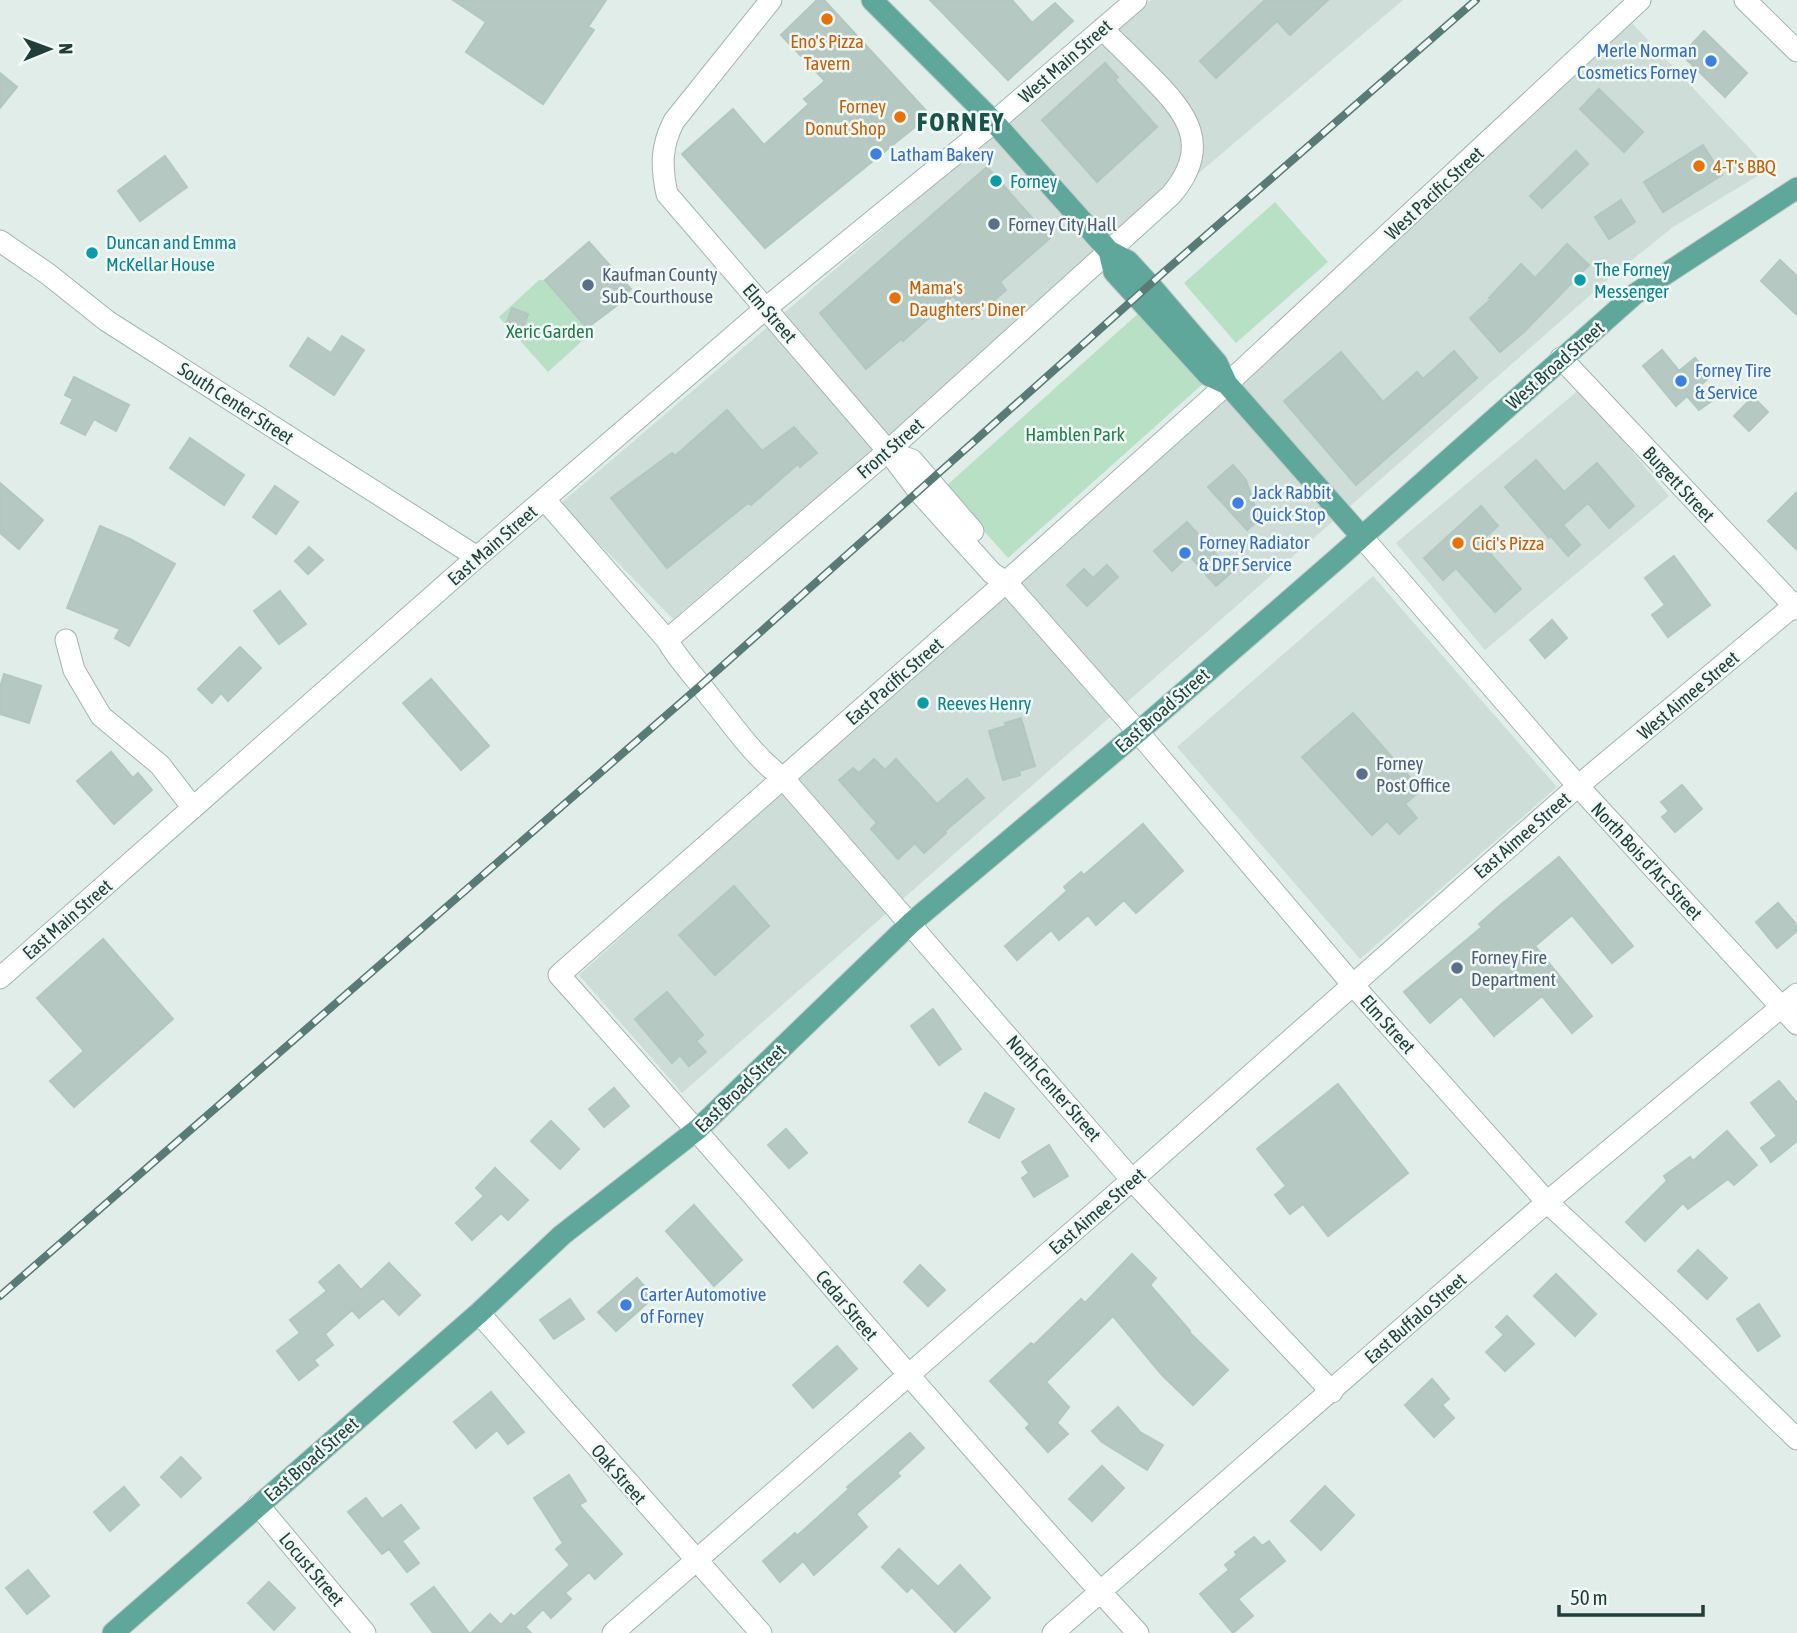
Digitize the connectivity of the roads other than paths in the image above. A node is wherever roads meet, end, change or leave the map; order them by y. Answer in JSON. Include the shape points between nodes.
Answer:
{"nodes":[{"id":1,"x":771,"y":0,"type":"edge"},
{"id":2,"x":872,"y":0,"type":"edge"},
{"id":3,"x":1136,"y":0,"type":"edge"},
{"id":4,"x":1640,"y":0,"type":"edge"},
{"id":5,"x":1745,"y":0,"type":"edge"},
{"id":6,"x":1102,"y":29,"type":"junction"},
{"id":7,"x":1797,"y":51,"type":"edge"},
{"id":8,"x":994,"y":122,"type":"junction"},
{"id":9,"x":1797,"y":188,"type":"edge"},
{"id":10,"x":0,"y":241,"type":"edge"},
{"id":11,"x":1109,"y":251,"type":"junction"},
{"id":12,"x":766,"y":308,"type":"junction"},
{"id":13,"x":1562,"y":358,"type":"junction"},
{"id":14,"x":1227,"y":384,"type":"junction"},
{"id":15,"x":888,"y":451,"type":"junction"},
{"id":16,"x":545,"y":500,"type":"junction"},
{"id":17,"x":1362,"y":537,"type":"junction"},
{"id":18,"x":477,"y":557,"type":"junction"},
{"id":19,"x":1006,"y":582,"type":"junction"},
{"id":20,"x":1796,"y":606,"type":"edge"},
{"id":21,"x":66,"y":640,"type":"dead end"},
{"id":22,"x":667,"y":640,"type":"junction"},
{"id":23,"x":1138,"y":732,"type":"junction"},
{"id":24,"x":783,"y":778,"type":"junction"},
{"id":25,"x":1578,"y":786,"type":"junction"},
{"id":26,"x":193,"y":808,"type":"junction"},
{"id":27,"x":911,"y":923,"type":"junction"},
{"id":28,"x":559,"y":975,"type":"joint"},
{"id":29,"x":0,"y":978,"type":"edge"},
{"id":30,"x":1353,"y":985,"type":"junction"},
{"id":31,"x":1790,"y":1000,"type":"edge"},
{"id":32,"x":1797,"y":1024,"type":"edge"},
{"id":33,"x":698,"y":1129,"type":"junction"},
{"id":34,"x":1132,"y":1180,"type":"junction"},
{"id":35,"x":1547,"y":1202,"type":"junction"},
{"id":36,"x":479,"y":1313,"type":"junction"},
{"id":37,"x":908,"y":1376,"type":"junction"},
{"id":38,"x":1332,"y":1392,"type":"junction"},
{"id":39,"x":1797,"y":1439,"type":"edge"},
{"id":40,"x":258,"y":1505,"type":"junction"},
{"id":41,"x":696,"y":1562,"type":"junction"},
{"id":42,"x":1099,"y":1591,"type":"junction"},
{"id":43,"x":113,"y":1633,"type":"edge"},
{"id":44,"x":365,"y":1633,"type":"edge"},
{"id":45,"x":613,"y":1633,"type":"edge"},
{"id":46,"x":761,"y":1633,"type":"edge"},
{"id":47,"x":1053,"y":1633,"type":"edge"},
{"id":48,"x":1138,"y":1633,"type":"edge"}],
"edges":[{"from":1,"to":12,"type":"street","name":"Elm Street","via":[[674,121],[662,155],[667,194]]},
{"from":2,"to":8,"type":"main road"},
{"from":3,"to":6,"type":"street","name":"West Main Street"},
{"from":4,"to":14,"type":"street","name":"West Pacific Street"},
{"from":5,"to":7,"type":"street"},
{"from":6,"to":8,"type":"street","name":"West Main Street"},
{"from":6,"to":11,"type":"street","name":"Front Street","via":[[1184,114],[1192,132],[1193,151],[1183,182]]},
{"from":8,"to":11,"type":"main road"},
{"from":8,"to":12,"type":"street","name":"East Main Street"},
{"from":9,"to":13,"type":"main road","name":"West Broad Street","via":[[1635,294]]},
{"from":10,"to":18,"type":"street","name":"South Center Street","via":[[107,321]]},
{"from":11,"to":14,"type":"main road","via":[[1114,272],[1145,291],[1208,375]]},
{"from":11,"to":15,"type":"street","name":"Front Street"},
{"from":12,"to":15,"type":"street","name":"Elm Street"},
{"from":12,"to":16,"type":"street","name":"East Main Street"},
{"from":13,"to":17,"type":"main road","name":"West Broad Street"},
{"from":13,"to":20,"type":"street","name":"Burgett Street"},
{"from":14,"to":17,"type":"main road"},
{"from":14,"to":19,"type":"street","name":"East Pacific Street"},
{"from":15,"to":19,"type":"street","name":"Elm Street","via":[[928,502],[992,573]]},
{"from":15,"to":22,"type":"street","name":"Front Street"},
{"from":16,"to":18,"type":"street","name":"East Main Street"},
{"from":16,"to":22,"type":"street"},
{"from":17,"to":23,"type":"main road","name":"East Broad Street"},
{"from":17,"to":25,"type":"street","name":"North Bois d’Arc Street"},
{"from":18,"to":26,"type":"street","name":"East Main Street"},
{"from":19,"to":23,"type":"street","name":"Elm Street"},
{"from":19,"to":24,"type":"street","name":"East Pacific Street"},
{"from":20,"to":25,"type":"street","name":"West Aimee Street"},
{"from":21,"to":26,"type":"street","via":[[74,670],[101,716],[160,765]]},
{"from":22,"to":24,"type":"street","name":"North Center Street","via":[[677,656],[778,756]]},
{"from":23,"to":27,"type":"main road","name":"East Broad Street"},
{"from":23,"to":30,"type":"street","name":"Elm Street"},
{"from":24,"to":27,"type":"street","name":"North Center Street"},
{"from":24,"to":28,"type":"street","name":"East Pacific Street"},
{"from":25,"to":30,"type":"street","name":"East Aimee Street"},
{"from":25,"to":31,"type":"street","name":"North Bois d’Arc Street"},
{"from":26,"to":29,"type":"street","name":"East Main Street"},
{"from":27,"to":33,"type":"main road","name":"East Broad Street"},
{"from":27,"to":34,"type":"street","name":"North Center Street"},
{"from":28,"to":33,"type":"street","name":"Cedar Street"},
{"from":30,"to":34,"type":"street","name":"East Aimee Street"},
{"from":30,"to":35,"type":"street","name":"Elm Street"},
{"from":31,"to":32,"type":"street","name":"North Bois d’Arc Street"},
{"from":31,"to":35,"type":"street","name":"East Buffalo Street"},
{"from":33,"to":36,"type":"main road","name":"East Broad Street","via":[[562,1235]]},
{"from":33,"to":37,"type":"street","name":"Cedar Street"},
{"from":34,"to":37,"type":"street","name":"East Aimee Street"},
{"from":34,"to":38,"type":"street","name":"North Center Street"},
{"from":35,"to":38,"type":"street","name":"East Buffalo Street"},
{"from":35,"to":39,"type":"street","name":"Elm Street"},
{"from":36,"to":40,"type":"main road","name":"East Broad Street"},
{"from":36,"to":41,"type":"street","name":"Oak Street"},
{"from":37,"to":41,"type":"street","name":"East Aimee Street"},
{"from":37,"to":42,"type":"street","name":"Cedar Street"},
{"from":38,"to":42,"type":"street","name":"East Buffalo Street"},
{"from":40,"to":43,"type":"main road","name":"East Broad Street"},
{"from":40,"to":44,"type":"street","name":"Locust Street"},
{"from":41,"to":45,"type":"street","name":"East Aimee Street"},
{"from":41,"to":46,"type":"street","name":"Oak Street"},
{"from":42,"to":47,"type":"street","name":"East Buffalo Street"},
{"from":42,"to":48,"type":"street","name":"Cedar Street"}]}
